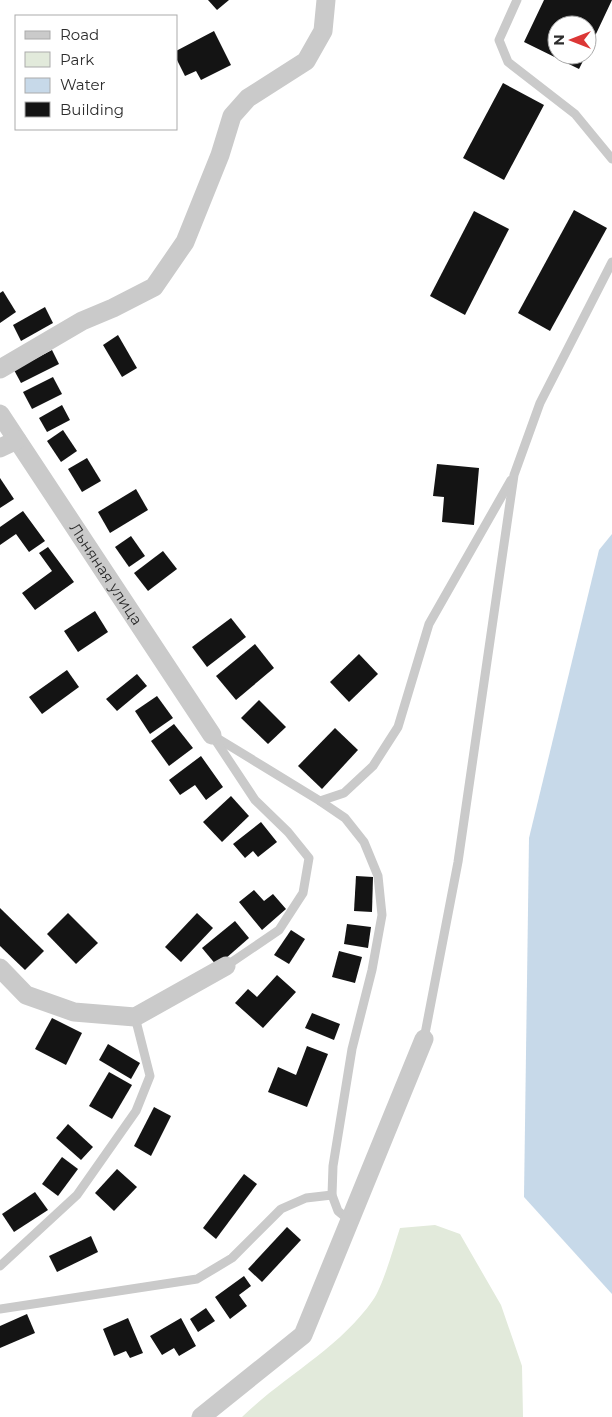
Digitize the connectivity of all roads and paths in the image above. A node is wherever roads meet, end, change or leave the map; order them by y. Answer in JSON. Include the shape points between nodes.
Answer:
{"nodes":[{"id":1,"x":326,"y":0,"type":"edge"},
{"id":2,"x":517,"y":0,"type":"edge"},
{"id":3,"x":612,"y":159,"type":"edge"},
{"id":4,"x":612,"y":262,"type":"edge"},
{"id":5,"x":0,"y":369,"type":"edge"},
{"id":6,"x":0,"y":414,"type":"edge"},
{"id":7,"x":17,"y":440,"type":"junction"},
{"id":8,"x":0,"y":448,"type":"edge"},
{"id":9,"x":514,"y":475,"type":"junction"},
{"id":10,"x":212,"y":735,"type":"junction"},
{"id":11,"x":320,"y":801,"type":"junction"},
{"id":12,"x":226,"y":966,"type":"joint"},
{"id":13,"x":0,"y":968,"type":"edge"},
{"id":14,"x":135,"y":1017,"type":"junction"},
{"id":15,"x":424,"y":1040,"type":"joint"},
{"id":16,"x":332,"y":1195,"type":"junction"},
{"id":17,"x":349,"y":1220,"type":"junction"},
{"id":18,"x":0,"y":1266,"type":"edge"},
{"id":19,"x":0,"y":1310,"type":"edge"},
{"id":20,"x":201,"y":1417,"type":"edge"}],
"edges":[{"from":1,"to":5,"type":"street","via":[[322,32],[306,60],[248,98],[232,116],[186,242],[154,287],[82,321]]},
{"from":2,"to":3,"type":"lane","via":[[499,40],[508,62],[575,114]]},
{"from":4,"to":9,"type":"lane","via":[[540,403]]},
{"from":6,"to":7,"type":"street","name":"Льняная улица"},
{"from":7,"to":8,"type":"street"},
{"from":7,"to":10,"type":"street","name":"Льняная улица"},
{"from":9,"to":11,"type":"lane","via":[[429,624],[398,727],[373,766],[344,793]]},
{"from":9,"to":15,"type":"lane","via":[[458,862]]},
{"from":10,"to":11,"type":"lane"},
{"from":10,"to":12,"type":"lane","via":[[255,800],[309,858],[303,893],[279,930]]},
{"from":11,"to":16,"type":"lane","via":[[345,818],[364,842],[378,876],[382,915],[340,1117]]},
{"from":12,"to":14,"type":"street"},
{"from":13,"to":14,"type":"street","via":[[26,995],[74,1012]]},
{"from":14,"to":18,"type":"lane","via":[[150,1076],[136,1111],[77,1196]]},
{"from":15,"to":17,"type":"street"},
{"from":16,"to":17,"type":"lane","via":[[338,1211]]},
{"from":16,"to":19,"type":"lane","via":[[306,1198],[281,1209],[232,1258],[197,1279]]},
{"from":17,"to":20,"type":"street","via":[[303,1335]]}]}
